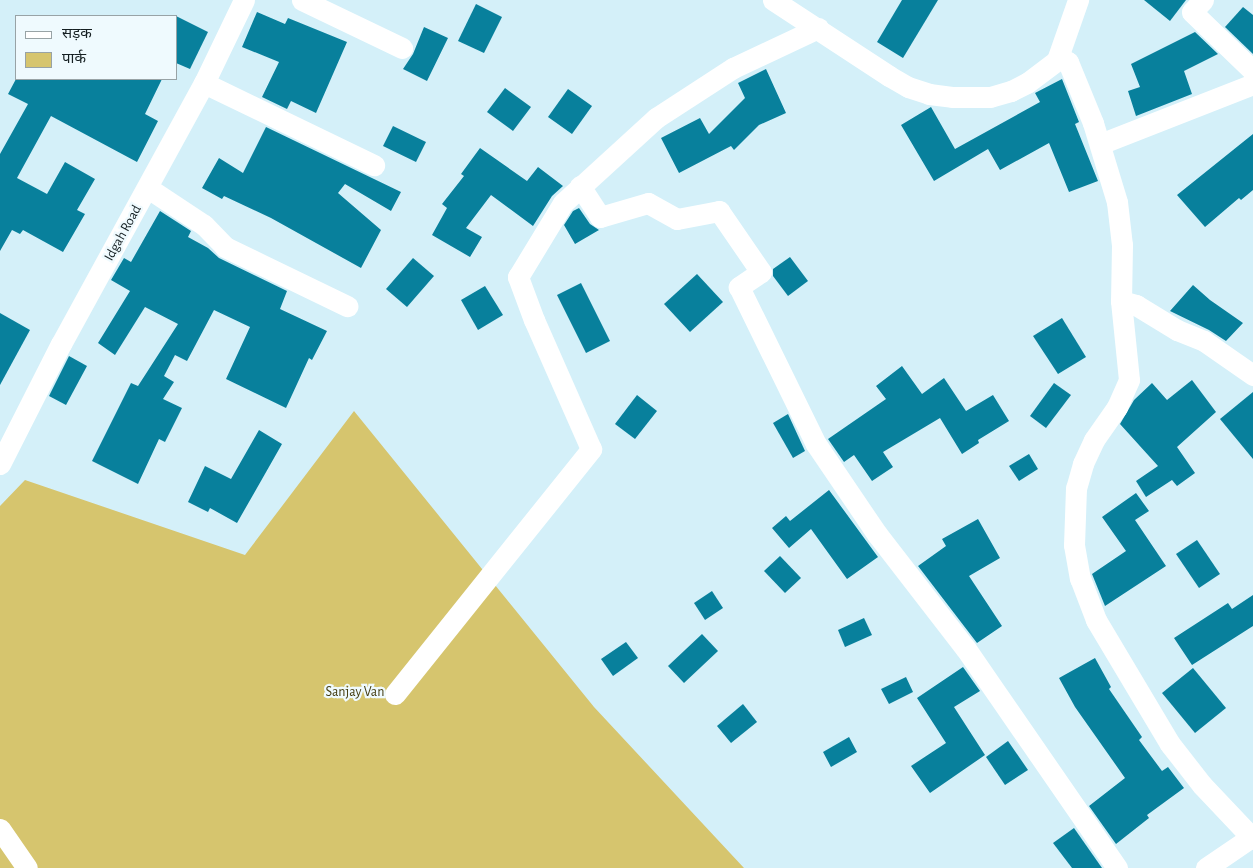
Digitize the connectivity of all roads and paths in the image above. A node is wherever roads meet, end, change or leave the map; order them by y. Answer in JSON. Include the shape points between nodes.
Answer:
{"nodes":[{"id":1,"x":244,"y":0,"type":"edge"},
{"id":2,"x":302,"y":0,"type":"edge"},
{"id":3,"x":773,"y":0,"type":"edge"},
{"id":4,"x":1078,"y":0,"type":"edge"},
{"id":5,"x":1203,"y":0,"type":"edge"},
{"id":6,"x":818,"y":28,"type":"junction"},
{"id":7,"x":402,"y":48,"type":"dead end"},
{"id":8,"x":1057,"y":60,"type":"junction"},
{"id":9,"x":1253,"y":71,"type":"edge"},
{"id":10,"x":204,"y":82,"type":"junction"},
{"id":11,"x":1253,"y":84,"type":"edge"},
{"id":12,"x":1100,"y":144,"type":"junction"},
{"id":13,"x":374,"y":165,"type":"dead end"},
{"id":14,"x":580,"y":186,"type":"junction"},
{"id":15,"x":148,"y":188,"type":"junction"},
{"id":16,"x":1121,"y":302,"type":"junction"},
{"id":17,"x":347,"y":306,"type":"dead end"},
{"id":18,"x":1253,"y":375,"type":"edge"},
{"id":19,"x":0,"y":464,"type":"edge"},
{"id":20,"x":395,"y":694,"type":"dead end"},
{"id":21,"x":0,"y":829,"type":"edge"},
{"id":22,"x":1252,"y":838,"type":"edge"},
{"id":23,"x":27,"y":868,"type":"edge"},
{"id":24,"x":1117,"y":868,"type":"edge"},
{"id":25,"x":1206,"y":868,"type":"edge"}],
"edges":[{"from":1,"to":10,"type":"street","name":"Idgah Road"},
{"from":2,"to":7,"type":"street"},
{"from":3,"to":6,"type":"street"},
{"from":4,"to":8,"type":"street"},
{"from":5,"to":9,"type":"street","via":[[1192,12]]},
{"from":6,"to":8,"type":"street","via":[[908,87],[952,97],[990,96],[1011,91],[1039,76]]},
{"from":6,"to":14,"type":"street","via":[[733,68],[656,118]]},
{"from":8,"to":12,"type":"street","via":[[1064,58],[1068,62]]},
{"from":10,"to":13,"type":"street"},
{"from":10,"to":15,"type":"street","name":"Idgah Road"},
{"from":11,"to":12,"type":"street"},
{"from":12,"to":16,"type":"street","via":[[1121,228]]},
{"from":14,"to":20,"type":"street","via":[[563,203],[518,277],[591,450]]},
{"from":14,"to":24,"type":"street","via":[[600,217],[648,203],[677,219],[720,211],[761,272],[739,287],[816,444],[877,534],[966,649]]},
{"from":15,"to":17,"type":"street","via":[[204,225],[224,247]]},
{"from":15,"to":19,"type":"street","name":"Idgah Road","via":[[60,344]]},
{"from":16,"to":18,"type":"street","via":[[1136,305],[1177,330],[1204,341]]},
{"from":16,"to":22,"type":"street","via":[[1129,380],[1125,393],[1087,456],[1076,488],[1074,544],[1080,578],[1096,620],[1170,744],[1202,785]]},
{"from":21,"to":23,"type":"street"},
{"from":22,"to":25,"type":"street"}]}
